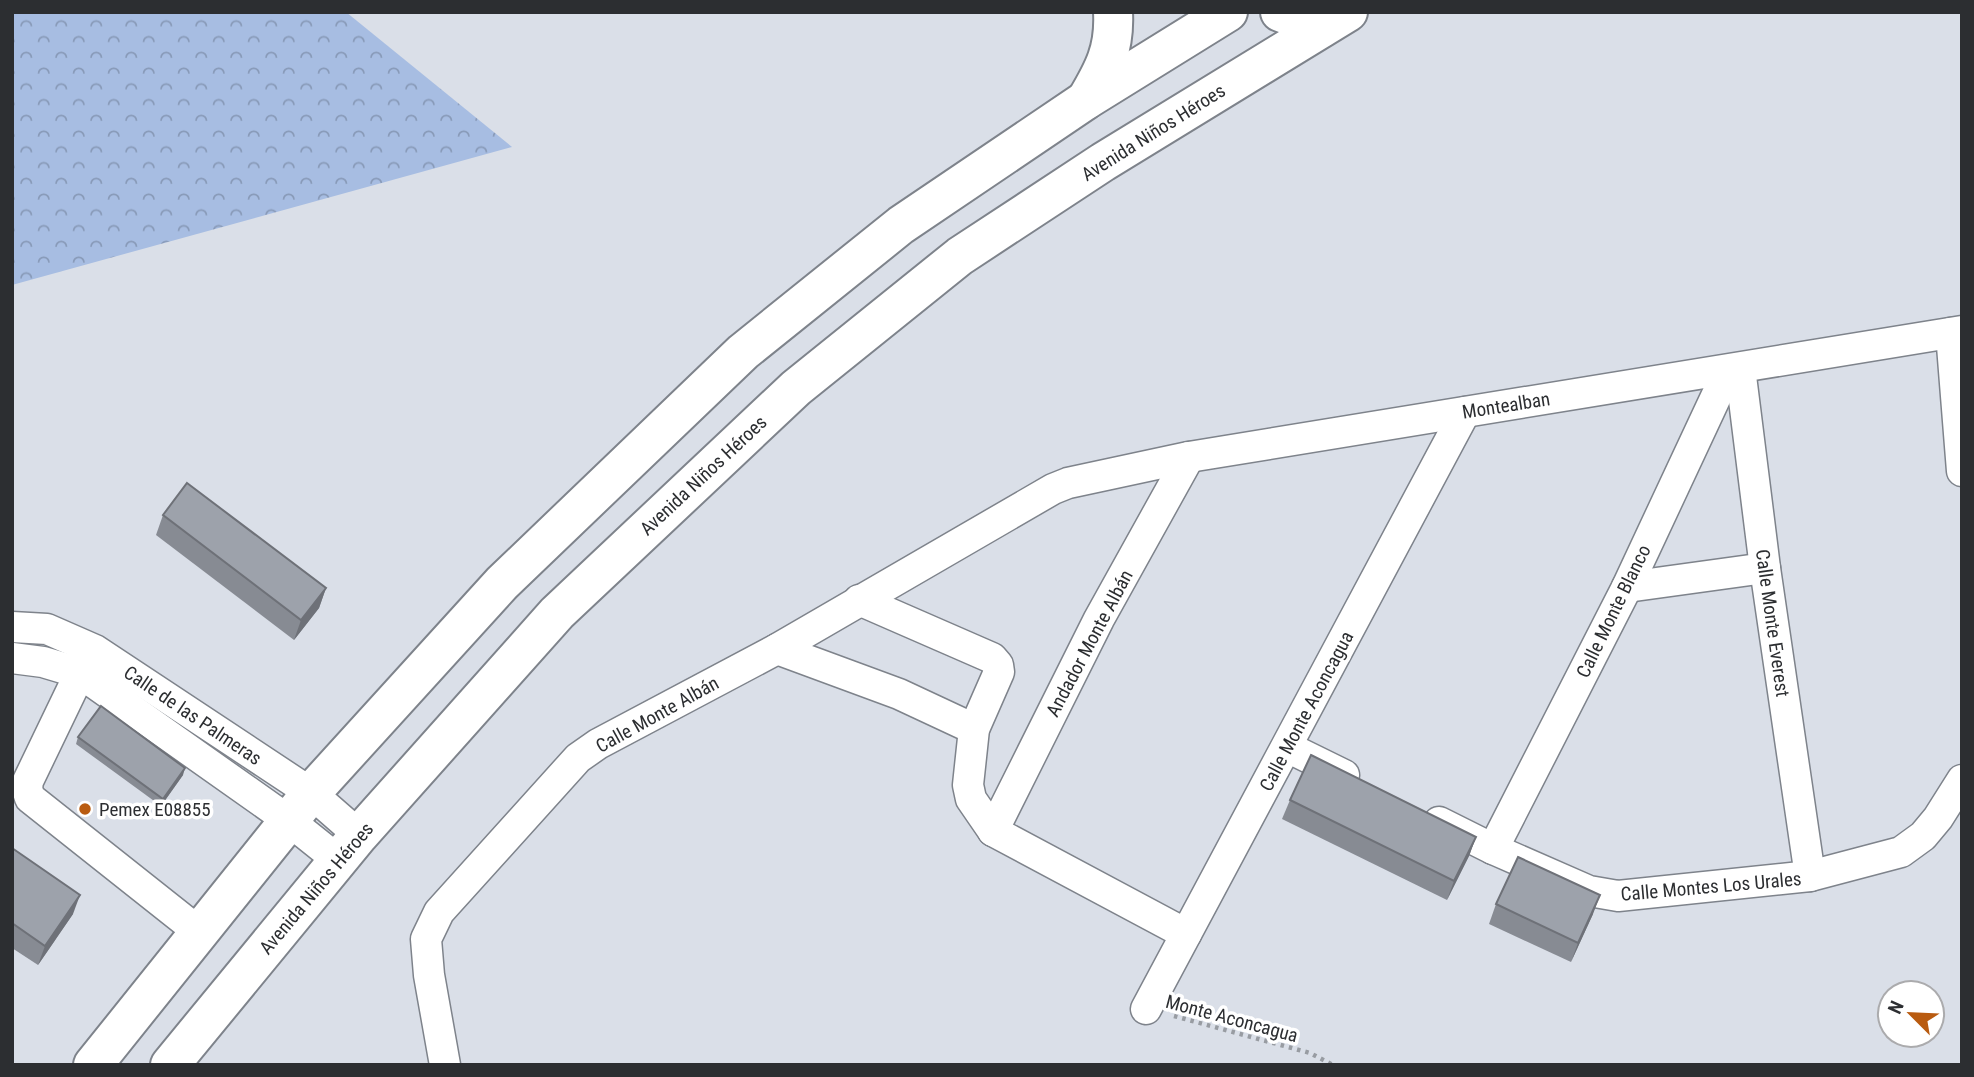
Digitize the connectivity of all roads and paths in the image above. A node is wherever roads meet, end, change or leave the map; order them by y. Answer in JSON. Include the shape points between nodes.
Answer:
{"nodes":[{"id":1,"x":1113,"y":12,"type":"edge"},
{"id":2,"x":1228,"y":12,"type":"edge"},
{"id":3,"x":1280,"y":12,"type":"edge"},
{"id":4,"x":1335,"y":20,"type":"edge"},
{"id":5,"x":1086,"y":100,"type":"junction"},
{"id":6,"x":1956,"y":332,"type":"edge"},
{"id":7,"x":1734,"y":369,"type":"junction"},
{"id":8,"x":1465,"y":412,"type":"junction"},
{"id":9,"x":1189,"y":457,"type":"junction"},
{"id":10,"x":1962,"y":467,"type":"edge"},
{"id":11,"x":1052,"y":489,"type":"joint"},
{"id":12,"x":1765,"y":568,"type":"junction"},
{"id":13,"x":1627,"y":587,"type":"junction"},
{"id":14,"x":859,"y":600,"type":"junction"},
{"id":15,"x":12,"y":627,"type":"edge"},
{"id":16,"x":777,"y":649,"type":"junction"},
{"id":17,"x":12,"y":658,"type":"edge"},
{"id":18,"x":88,"y":662,"type":"junction"},
{"id":19,"x":974,"y":729,"type":"junction"},
{"id":20,"x":1287,"y":747,"type":"junction"},
{"id":21,"x":1962,"y":780,"type":"edge"},
{"id":22,"x":1372,"y":789,"type":"edge"},
{"id":23,"x":300,"y":806,"type":"junction"},
{"id":24,"x":1420,"y":813,"type":"edge"},
{"id":25,"x":993,"y":831,"type":"junction"},
{"id":26,"x":349,"y":847,"type":"junction"},
{"id":27,"x":1493,"y":849,"type":"junction"},
{"id":28,"x":1810,"y":876,"type":"junction"},
{"id":29,"x":199,"y":932,"type":"junction"},
{"id":30,"x":1186,"y":934,"type":"junction"},
{"id":31,"x":1146,"y":1009,"type":"joint"},
{"id":32,"x":93,"y":1065,"type":"edge"},
{"id":33,"x":170,"y":1065,"type":"edge"},
{"id":34,"x":445,"y":1065,"type":"edge"},
{"id":35,"x":1333,"y":1065,"type":"edge"}],
"edges":[{"from":1,"to":5,"type":"main road","via":[[1105,69]]},
{"from":2,"to":5,"type":"main road"},
{"from":3,"to":4,"type":"main road"},
{"from":4,"to":26,"type":"main road","name":"Avenida Niños Héroes","via":[[960,256],[796,388],[558,613]]},
{"from":5,"to":23,"type":"main road","via":[[901,225],[743,352],[502,583]]},
{"from":6,"to":7,"type":"street","name":"Montealban"},
{"from":6,"to":10,"type":"street"},
{"from":7,"to":8,"type":"street","name":"Montealban"},
{"from":7,"to":12,"type":"street","name":"Calle Monte Everest"},
{"from":7,"to":13,"type":"street","name":"Calle Monte Blanco"},
{"from":8,"to":9,"type":"street","name":"Montealban"},
{"from":8,"to":20,"type":"street","name":"Calle Monte Aconcagua"},
{"from":9,"to":11,"type":"street","name":"Montealban"},
{"from":9,"to":25,"type":"street","name":"Andador Monte Albán","via":[[1099,619]]},
{"from":11,"to":14,"type":"street","name":"Calle Monte Albán"},
{"from":12,"to":13,"type":"street"},
{"from":12,"to":28,"type":"street","name":"Calle Monte Everest"},
{"from":13,"to":27,"type":"street","name":"Calle Monte Blanco"},
{"from":14,"to":16,"type":"street","name":"Calle Monte Albán"},
{"from":14,"to":19,"type":"street","via":[[992,658],[999,672]]},
{"from":15,"to":18,"type":"street","name":"Calle de las Palmeras","via":[[47,629]]},
{"from":16,"to":19,"type":"street","via":[[899,694]]},
{"from":16,"to":34,"type":"street","name":"Calle Monte Albán","via":[[578,758],[439,912],[426,939]]},
{"from":17,"to":18,"type":"street","name":"Calle de las Palmeras"},
{"from":18,"to":23,"type":"street","name":"Calle de las Palmeras"},
{"from":18,"to":29,"type":"street","via":[[28,781],[30,798]]},
{"from":19,"to":25,"type":"street","via":[[968,785],[971,799]]},
{"from":20,"to":22,"type":"street"},
{"from":20,"to":30,"type":"street","name":"Calle Monte Aconcagua"},
{"from":21,"to":28,"type":"street","name":"Calle Montes Los Urales","via":[[1923,836],[1901,852]]},
{"from":23,"to":26,"type":"street","name":"Calle de las Palmeras"},
{"from":23,"to":29,"type":"main road"},
{"from":24,"to":27,"type":"street","name":"Calle Montes Los Urales"},
{"from":25,"to":30,"type":"street"},
{"from":26,"to":33,"type":"main road","name":"Avenida Niños Héroes"},
{"from":27,"to":28,"type":"street","name":"Calle Montes Los Urales","via":[[1588,891],[1611,895]]},
{"from":29,"to":32,"type":"main road"},
{"from":30,"to":31,"type":"street","name":"Calle Monte Aconcagua"},
{"from":31,"to":35,"type":"path","name":"Monte Aconcagua","via":[[1310,1053]]}]}
